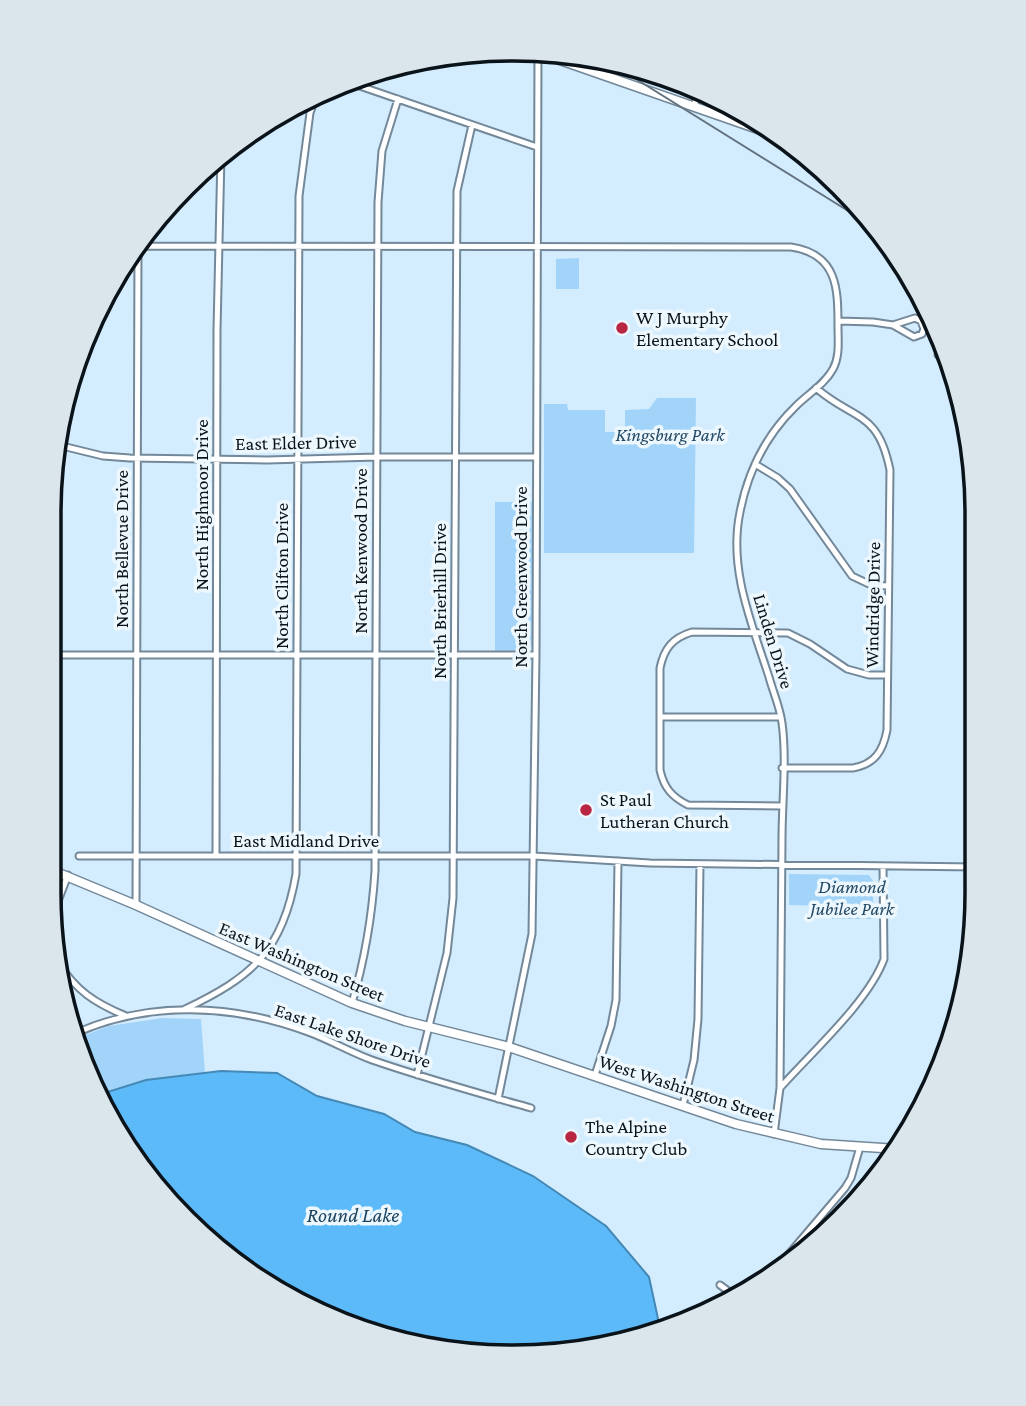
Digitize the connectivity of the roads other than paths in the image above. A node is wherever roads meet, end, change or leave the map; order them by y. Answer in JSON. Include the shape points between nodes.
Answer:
{"nodes":[{"id":1,"x":538,"y":62,"type":"edge"},
{"id":2,"x":578,"y":66,"type":"edge"},
{"id":3,"x":363,"y":87,"type":"edge"},
{"id":4,"x":398,"y":99,"type":"junction"},
{"id":5,"x":696,"y":100,"type":"edge"},
{"id":6,"x":695,"y":107,"type":"junction"},
{"id":7,"x":311,"y":109,"type":"edge"},
{"id":8,"x":740,"y":123,"type":"edge"},
{"id":9,"x":472,"y":125,"type":"junction"},
{"id":10,"x":537,"y":147,"type":"junction"},
{"id":11,"x":221,"y":169,"type":"edge"},
{"id":12,"x":150,"y":245,"type":"edge"},
{"id":13,"x":218,"y":246,"type":"junction"},
{"id":14,"x":298,"y":246,"type":"junction"},
{"id":15,"x":457,"y":247,"type":"junction"},
{"id":16,"x":536,"y":247,"type":"junction"},
{"id":17,"x":379,"y":248,"type":"junction"},
{"id":18,"x":137,"y":262,"type":"edge"},
{"id":19,"x":838,"y":321,"type":"junction"},
{"id":20,"x":922,"y":323,"type":"edge"},
{"id":21,"x":893,"y":325,"type":"junction"},
{"id":22,"x":923,"y":325,"type":"edge"},
{"id":23,"x":816,"y":388,"type":"junction"},
{"id":24,"x":66,"y":447,"type":"edge"},
{"id":25,"x":455,"y":456,"type":"junction"},
{"id":26,"x":377,"y":457,"type":"junction"},
{"id":27,"x":536,"y":457,"type":"junction"},
{"id":28,"x":137,"y":458,"type":"junction"},
{"id":29,"x":298,"y":458,"type":"junction"},
{"id":30,"x":217,"y":459,"type":"junction"},
{"id":31,"x":755,"y":464,"type":"junction"},
{"id":32,"x":888,"y":586,"type":"junction"},
{"id":33,"x":755,"y":632,"type":"junction"},
{"id":34,"x":536,"y":654,"type":"junction"},
{"id":35,"x":61,"y":655,"type":"edge"},
{"id":36,"x":137,"y":655,"type":"junction"},
{"id":37,"x":216,"y":655,"type":"junction"},
{"id":38,"x":297,"y":655,"type":"junction"},
{"id":39,"x":376,"y":655,"type":"junction"},
{"id":40,"x":454,"y":655,"type":"junction"},
{"id":41,"x":887,"y":675,"type":"junction"},
{"id":42,"x":660,"y":717,"type":"junction"},
{"id":43,"x":781,"y":717,"type":"junction"},
{"id":44,"x":782,"y":768,"type":"junction"},
{"id":45,"x":782,"y":806,"type":"junction"},
{"id":46,"x":79,"y":856,"type":"dead end"},
{"id":47,"x":138,"y":856,"type":"junction"},
{"id":48,"x":216,"y":856,"type":"junction"},
{"id":49,"x":296,"y":856,"type":"junction"},
{"id":50,"x":375,"y":856,"type":"junction"},
{"id":51,"x":453,"y":856,"type":"junction"},
{"id":52,"x":534,"y":856,"type":"junction"},
{"id":53,"x":618,"y":862,"type":"junction"},
{"id":54,"x":700,"y":864,"type":"junction"},
{"id":55,"x":782,"y":865,"type":"junction"},
{"id":56,"x":883,"y":867,"type":"junction"},
{"id":57,"x":965,"y":867,"type":"edge"},
{"id":58,"x":61,"y":873,"type":"edge"},
{"id":59,"x":68,"y":876,"type":"junction"},
{"id":60,"x":61,"y":894,"type":"edge"},
{"id":61,"x":136,"y":905,"type":"junction"},
{"id":62,"x":259,"y":961,"type":"junction"},
{"id":63,"x":70,"y":979,"type":"edge"},
{"id":64,"x":352,"y":1003,"type":"junction"},
{"id":65,"x":185,"y":1009,"type":"junction"},
{"id":66,"x":126,"y":1016,"type":"junction"},
{"id":67,"x":429,"y":1027,"type":"junction"},
{"id":68,"x":83,"y":1031,"type":"edge"},
{"id":69,"x":509,"y":1047,"type":"junction"},
{"id":70,"x":551,"y":1060,"type":"joint"},
{"id":71,"x":417,"y":1075,"type":"junction"},
{"id":72,"x":595,"y":1075,"type":"junction"},
{"id":73,"x":780,"y":1088,"type":"junction"},
{"id":74,"x":498,"y":1099,"type":"junction"},
{"id":75,"x":683,"y":1105,"type":"junction"},
{"id":76,"x":531,"y":1108,"type":"dead end"},
{"id":77,"x":774,"y":1134,"type":"junction"},
{"id":78,"x":860,"y":1147,"type":"junction"},
{"id":79,"x":886,"y":1149,"type":"edge"},
{"id":80,"x":798,"y":1243,"type":"edge"},
{"id":81,"x":720,"y":1285,"type":"dead end"},
{"id":82,"x":727,"y":1290,"type":"edge"}],
"edges":[{"from":1,"to":10,"type":"street","name":"North Greenwood Drive"},
{"from":2,"to":6,"type":"main road"},
{"from":3,"to":4,"type":"street"},
{"from":4,"to":9,"type":"street"},
{"from":4,"to":17,"type":"street","name":"North Kenwood Drive","via":[[382,151]]},
{"from":5,"to":6,"type":"street"},
{"from":6,"to":8,"type":"main road"},
{"from":7,"to":14,"type":"street","name":"North Clifton Drive","via":[[299,196]]},
{"from":9,"to":10,"type":"street"},
{"from":9,"to":15,"type":"street","name":"North Brierhill Drive","via":[[457,191]]},
{"from":10,"to":16,"type":"street","name":"North Greenwood Drive"},
{"from":11,"to":13,"type":"street","name":"North Highmoor Drive"},
{"from":12,"to":13,"type":"street","name":"Linden Drive"},
{"from":13,"to":14,"type":"street","name":"Linden Drive"},
{"from":13,"to":30,"type":"street","name":"North Highmoor Drive"},
{"from":14,"to":17,"type":"street","name":"Linden Drive"},
{"from":14,"to":29,"type":"street","name":"North Clifton Drive"},
{"from":15,"to":16,"type":"street","name":"Linden Drive"},
{"from":15,"to":17,"type":"street","name":"Linden Drive"},
{"from":15,"to":25,"type":"street","name":"North Brierhill Drive"},
{"from":16,"to":19,"type":"street","name":"Linden Drive","via":[[804,249],[834,278]]},
{"from":16,"to":27,"type":"street","name":"North Greenwood Drive"},
{"from":17,"to":26,"type":"street","name":"North Kenwood Drive"},
{"from":18,"to":28,"type":"street","name":"North Bellevue Drive"},
{"from":19,"to":21,"type":"street"},
{"from":19,"to":23,"type":"street","name":"Linden Drive","via":[[837,360]]},
{"from":20,"to":21,"type":"street","via":[[915,318]]},
{"from":21,"to":22,"type":"street","via":[[914,337],[922,334]]},
{"from":23,"to":31,"type":"street","name":"Linden Drive","via":[[780,422]]},
{"from":23,"to":32,"type":"street","name":"Windridge Drive","via":[[871,425],[886,453],[890,470]]},
{"from":24,"to":28,"type":"street","name":"East Elder Drive"},
{"from":25,"to":26,"type":"street","name":"East Elder Drive"},
{"from":25,"to":27,"type":"street","name":"East Elder Drive"},
{"from":25,"to":40,"type":"street","name":"North Brierhill Drive"},
{"from":26,"to":29,"type":"street","name":"East Elder Drive"},
{"from":26,"to":39,"type":"street","name":"North Kenwood Drive"},
{"from":27,"to":34,"type":"street","name":"North Greenwood Drive"},
{"from":28,"to":30,"type":"street","name":"East Elder Drive"},
{"from":28,"to":36,"type":"street","name":"North Bellevue Drive"},
{"from":29,"to":30,"type":"street","name":"East Elder Drive"},
{"from":29,"to":38,"type":"street","name":"North Clifton Drive"},
{"from":30,"to":37,"type":"street","name":"North Highmoor Drive"},
{"from":31,"to":32,"type":"street","via":[[790,489],[852,576],[871,585]]},
{"from":31,"to":33,"type":"street","name":"Linden Drive","via":[[744,491],[737,554],[740,585]]},
{"from":32,"to":41,"type":"street","name":"Windridge Drive"},
{"from":33,"to":41,"type":"street","via":[[788,633],[847,669]]},
{"from":33,"to":42,"type":"street","via":[[692,632],[671,643],[660,668]]},
{"from":33,"to":43,"type":"street","name":"Linden Drive"},
{"from":34,"to":40,"type":"street"},
{"from":34,"to":52,"type":"street","name":"North Greenwood Drive"},
{"from":35,"to":36,"type":"street"},
{"from":36,"to":37,"type":"street"},
{"from":36,"to":47,"type":"street","name":"North Bellevue Drive"},
{"from":37,"to":38,"type":"street"},
{"from":37,"to":48,"type":"street","name":"North Highmoor Drive"},
{"from":38,"to":39,"type":"street"},
{"from":38,"to":49,"type":"street","name":"North Clifton Drive"},
{"from":39,"to":40,"type":"street"},
{"from":39,"to":50,"type":"street","name":"North Kenwood Drive"},
{"from":40,"to":51,"type":"street","name":"North Brierhill Drive"},
{"from":41,"to":44,"type":"street","name":"Windridge Drive","via":[[887,730],[884,747],[874,760],[853,768]]},
{"from":42,"to":43,"type":"street"},
{"from":42,"to":45,"type":"street","via":[[662,781],[677,800],[700,806]]},
{"from":43,"to":44,"type":"street","name":"Linden Drive"},
{"from":44,"to":45,"type":"street","name":"Linden Drive"},
{"from":45,"to":55,"type":"street","name":"Linden Drive"},
{"from":46,"to":47,"type":"street","name":"East Midland Drive"},
{"from":47,"to":48,"type":"street","name":"East Midland Drive"},
{"from":47,"to":61,"type":"street","name":"North Bellevue Drive"},
{"from":48,"to":49,"type":"street","name":"East Midland Drive"},
{"from":49,"to":50,"type":"street","name":"East Midland Drive"},
{"from":49,"to":62,"type":"street","name":"North Clifton Drive","via":[[292,899],[269,950]]},
{"from":50,"to":51,"type":"street","name":"East Midland Drive"},
{"from":50,"to":64,"type":"street","name":"North Kenwood Drive","via":[[369,935]]},
{"from":51,"to":52,"type":"street","name":"East Midland Drive"},
{"from":51,"to":67,"type":"street","name":"North Brierhill Drive","via":[[452,920]]},
{"from":52,"to":53,"type":"street","name":"East Midland Drive"},
{"from":52,"to":69,"type":"street","name":"North Greenwood Drive","via":[[532,934]]},
{"from":53,"to":54,"type":"street","name":"East Midland Drive"},
{"from":53,"to":72,"type":"street","via":[[616,1000]]},
{"from":54,"to":55,"type":"street","name":"East Midland Drive"},
{"from":54,"to":75,"type":"street","via":[[698,1019]]},
{"from":55,"to":56,"type":"street","name":"East Midland Drive"},
{"from":55,"to":73,"type":"street","name":"Linden Drive"},
{"from":56,"to":57,"type":"street","name":"East Midland Drive"},
{"from":56,"to":73,"type":"street","via":[[884,959],[879,973]]},
{"from":58,"to":59,"type":"main road","name":"East Washington Street"},
{"from":59,"to":60,"type":"street"},
{"from":59,"to":61,"type":"main road","name":"East Washington Street"},
{"from":61,"to":62,"type":"main road","name":"East Washington Street"},
{"from":62,"to":64,"type":"main road","name":"East Washington Street"},
{"from":62,"to":65,"type":"street","name":"North Clifton Drive","via":[[222,991]]},
{"from":63,"to":66,"type":"street","via":[[97,1004]]},
{"from":64,"to":67,"type":"main road","name":"East Washington Street"},
{"from":65,"to":66,"type":"street","name":"East Lake Shore Drive"},
{"from":65,"to":71,"type":"street","name":"East Lake Shore Drive","via":[[296,1027]]},
{"from":66,"to":68,"type":"street","name":"East Lake Shore Drive"},
{"from":67,"to":69,"type":"main road","name":"East Washington Street"},
{"from":67,"to":71,"type":"street","name":"North Brierhill Drive"},
{"from":69,"to":70,"type":"main road","name":"East Washington Street"},
{"from":69,"to":74,"type":"street","name":"North Greenwood Drive"},
{"from":70,"to":72,"type":"main road","name":"West Washington Street"},
{"from":71,"to":74,"type":"street","name":"East Lake Shore Drive"},
{"from":72,"to":75,"type":"main road","name":"West Washington Street"},
{"from":73,"to":77,"type":"street","name":"Linden Drive"},
{"from":74,"to":76,"type":"street","name":"East Lake Shore Drive"},
{"from":75,"to":77,"type":"main road","name":"West Washington Street"},
{"from":77,"to":78,"type":"main road","name":"West Washington Street"},
{"from":78,"to":79,"type":"main road","name":"West Washington Street"},
{"from":78,"to":80,"type":"street","via":[[845,1188]]},
{"from":81,"to":82,"type":"street"}]}
